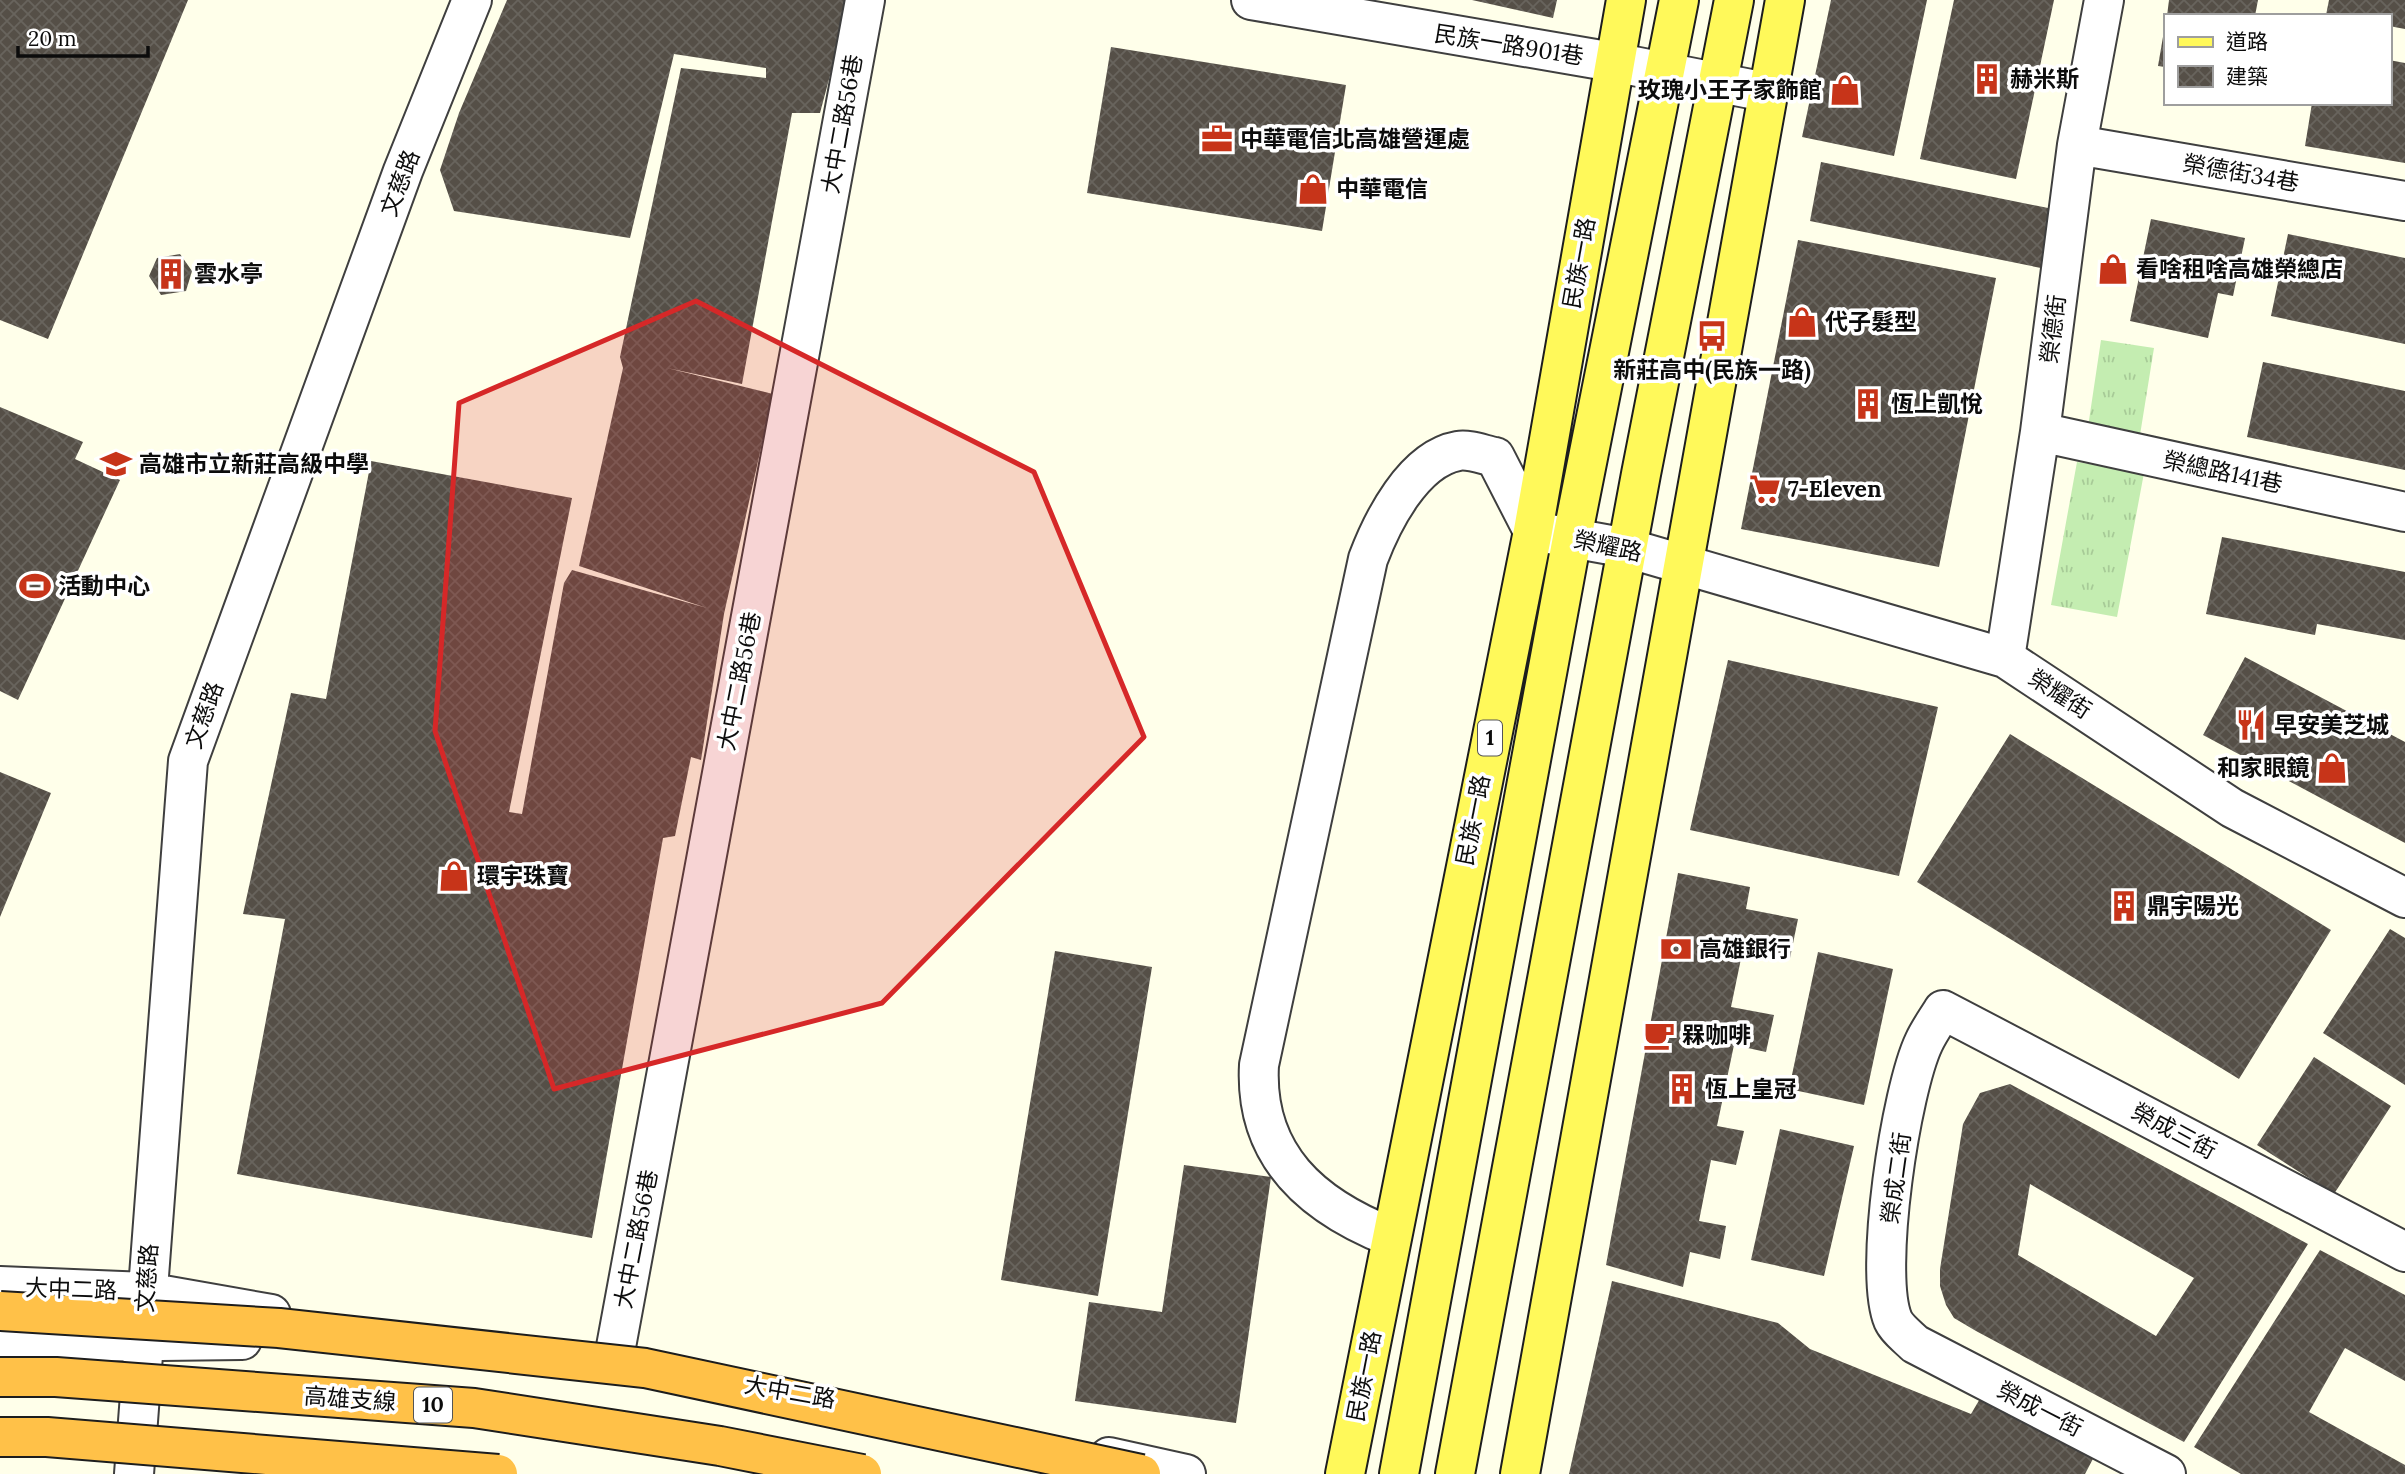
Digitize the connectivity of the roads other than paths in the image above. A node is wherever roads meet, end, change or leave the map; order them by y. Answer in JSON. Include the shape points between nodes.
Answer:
{"nodes":[{"id":1,"x":472,"y":0,"type":"edge"},
{"id":2,"x":865,"y":0,"type":"edge"},
{"id":3,"x":1251,"y":0,"type":"edge"},
{"id":4,"x":1626,"y":0,"type":"edge"},
{"id":5,"x":1679,"y":0,"type":"edge"},
{"id":6,"x":1734,"y":0,"type":"edge"},
{"id":7,"x":1785,"y":0,"type":"edge"},
{"id":8,"x":2104,"y":0,"type":"edge"},
{"id":9,"x":1301,"y":5,"type":"edge"},
{"id":10,"x":1613,"y":62,"type":"junction"},
{"id":11,"x":1664,"y":72,"type":"junction"},
{"id":12,"x":1717,"y":84,"type":"junction"},
{"id":13,"x":1766,"y":92,"type":"junction"},
{"id":14,"x":2077,"y":145,"type":"junction"},
{"id":15,"x":2405,"y":201,"type":"edge"},
{"id":16,"x":2040,"y":432,"type":"junction"},
{"id":17,"x":2405,"y":512,"type":"edge"},
{"id":18,"x":1533,"y":531,"type":"junction"},
{"id":19,"x":1572,"y":538,"type":"junction"},
{"id":20,"x":1628,"y":548,"type":"junction"},
{"id":21,"x":1683,"y":565,"type":"junction"},
{"id":22,"x":2005,"y":658,"type":"junction"},
{"id":23,"x":2405,"y":898,"type":"edge"},
{"id":24,"x":1943,"y":1010,"type":"joint"},
{"id":25,"x":1391,"y":1237,"type":"junction"},
{"id":26,"x":2405,"y":1252,"type":"edge"},
{"id":27,"x":0,"y":1286,"type":"edge"},
{"id":28,"x":146,"y":1292,"type":"junction"},
{"id":29,"x":0,"y":1311,"type":"edge"},
{"id":30,"x":391,"y":1336,"type":"junction"},
{"id":31,"x":0,"y":1343,"type":"edge"},
{"id":32,"x":142,"y":1343,"type":"junction"},
{"id":33,"x":1914,"y":1344,"type":"joint"},
{"id":34,"x":613,"y":1363,"type":"junction"},
{"id":35,"x":0,"y":1377,"type":"edge"},
{"id":36,"x":0,"y":1437,"type":"edge"},
{"id":37,"x":134,"y":1474,"type":"edge"},
{"id":38,"x":498,"y":1474,"type":"edge"},
{"id":39,"x":862,"y":1474,"type":"edge"},
{"id":40,"x":1141,"y":1474,"type":"edge"},
{"id":41,"x":1186,"y":1474,"type":"edge"},
{"id":42,"x":1345,"y":1474,"type":"edge"},
{"id":43,"x":1399,"y":1474,"type":"edge"},
{"id":44,"x":1455,"y":1474,"type":"edge"},
{"id":45,"x":1520,"y":1474,"type":"edge"},
{"id":46,"x":2166,"y":1474,"type":"edge"}],
"edges":[{"from":1,"to":28,"type":"street","name":"文慈路","via":[[404,171],[187,761]]},
{"from":2,"to":34,"type":"street","name":"大中二路56巷"},
{"from":3,"to":9,"type":"street","name":"民族一路901巷"},
{"from":4,"to":10,"type":"main road","name":"民族一路","number":"1"},
{"from":5,"to":11,"type":"main road","name":"民族一路","number":"1"},
{"from":6,"to":12,"type":"main road"},
{"from":7,"to":13,"type":"main road"},
{"from":8,"to":14,"type":"street","name":"榮德街"},
{"from":9,"to":10,"type":"street","name":"民族一路901巷"},
{"from":10,"to":11,"type":"street","name":"民族一路901巷"},
{"from":10,"to":18,"type":"main road","name":"民族一路","number":"1"},
{"from":11,"to":12,"type":"street","name":"民族一路901巷"},
{"from":11,"to":19,"type":"main road","name":"民族一路","number":"1"},
{"from":12,"to":13,"type":"street","name":"民族一路901巷"},
{"from":12,"to":20,"type":"main road"},
{"from":13,"to":21,"type":"main road"},
{"from":14,"to":15,"type":"street","name":"榮德街34巷"},
{"from":14,"to":16,"type":"street","name":"榮德街"},
{"from":16,"to":17,"type":"street","name":"榮總路141巷"},
{"from":16,"to":22,"type":"street","name":"榮德街"},
{"from":18,"to":19,"type":"street","name":"榮耀路"},
{"from":18,"to":25,"type":"main road","name":"民族一路","number":"1"},
{"from":18,"to":25,"type":"street","via":[[1495,457],[1460,450],[1445,455],[1404,490],[1382,521],[1368,559],[1259,1065],[1257,1091],[1263,1115],[1273,1145],[1289,1171],[1352,1222]]},
{"from":19,"to":20,"type":"street","name":"榮耀路"},
{"from":19,"to":43,"type":"main road","name":"民族一路","number":"1"},
{"from":20,"to":21,"type":"street","name":"榮耀路"},
{"from":20,"to":44,"type":"main road"},
{"from":21,"to":22,"type":"street","name":"榮耀街"},
{"from":21,"to":45,"type":"main road"},
{"from":22,"to":23,"type":"street","name":"榮耀街","via":[[2232,808]]},
{"from":24,"to":26,"type":"street","name":"榮成三街"},
{"from":24,"to":33,"type":"street","name":"榮成二街","via":[[1923,1043],[1908,1101],[1887,1244],[1887,1295],[1894,1322]]},
{"from":25,"to":42,"type":"main road","name":"民族一路","number":"1"},
{"from":27,"to":28,"type":"street","name":"大中二路"},
{"from":28,"to":30,"type":"street","name":"大中二路"},
{"from":28,"to":32,"type":"street","name":"文慈路"},
{"from":29,"to":40,"type":"highway","bridge":true,"via":[[279,1328],[645,1368]]},
{"from":30,"to":32,"type":"street","name":"大中二路"},
{"from":30,"to":34,"type":"street","name":"大中二路"},
{"from":31,"to":32,"type":"street","name":"大中二路"},
{"from":32,"to":37,"type":"street","name":"文慈路"},
{"from":33,"to":46,"type":"street","name":"榮成一街"},
{"from":34,"to":41,"type":"street","name":"大中二路","via":[[929,1416]]},
{"from":35,"to":39,"type":"highway","name":"高雄支線","number":"10","bridge":true,"via":[[56,1377],[474,1408],[720,1446]]},
{"from":36,"to":38,"type":"highway","bridge":true}]}
